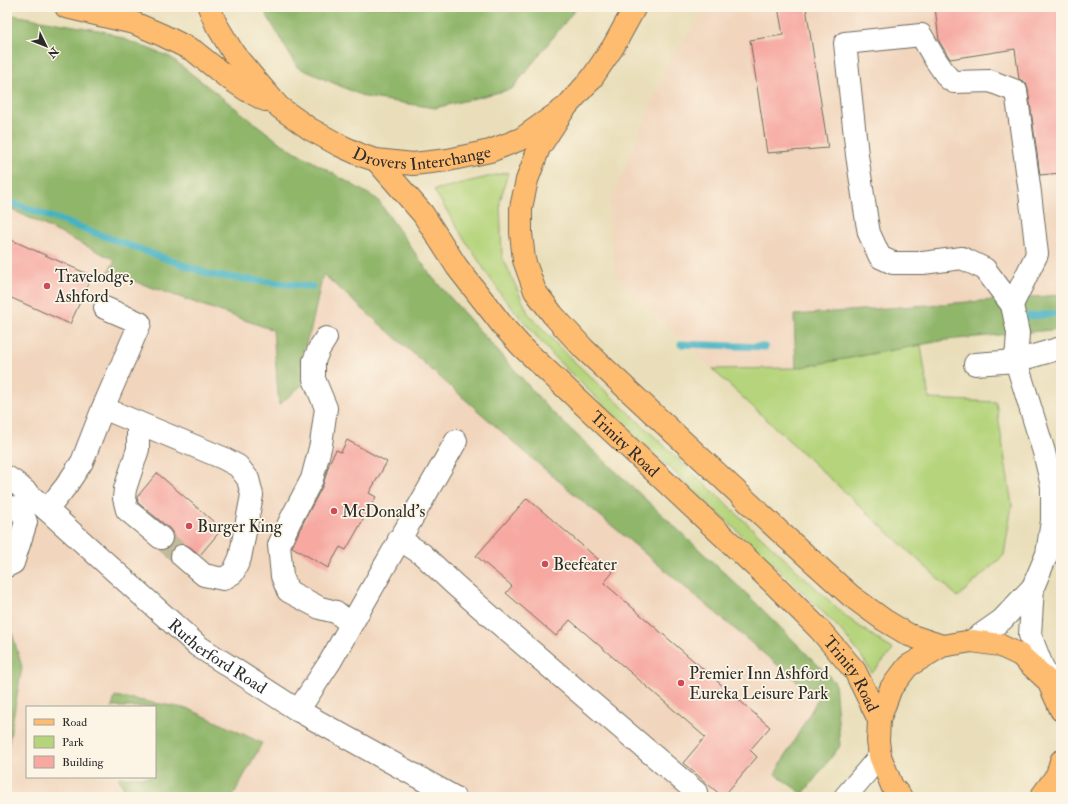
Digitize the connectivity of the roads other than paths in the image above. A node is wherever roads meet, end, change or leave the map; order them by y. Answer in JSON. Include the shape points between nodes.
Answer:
{"nodes":[{"id":1,"x":66,"y":7,"type":"edge"},
{"id":2,"x":209,"y":7,"type":"edge"},
{"id":3,"x":635,"y":7,"type":"edge"},
{"id":4,"x":279,"y":107,"type":"junction"},
{"id":5,"x":566,"y":107,"type":"junction"},
{"id":6,"x":376,"y":160,"type":"junction"},
{"id":7,"x":1012,"y":305,"type":"junction"},
{"id":8,"x":105,"y":308,"type":"dead end"},
{"id":9,"x":326,"y":338,"type":"dead end"},
{"id":10,"x":1061,"y":348,"type":"edge"},
{"id":11,"x":1016,"y":361,"type":"junction"},
{"id":12,"x":975,"y":364,"type":"dead end"},
{"id":13,"x":103,"y":408,"type":"junction"},
{"id":14,"x":138,"y":422,"type":"junction"},
{"id":15,"x":456,"y":441,"type":"dead end"},
{"id":16,"x":7,"y":477,"type":"edge"},
{"id":17,"x":7,"y":506,"type":"edge"},
{"id":18,"x":47,"y":510,"type":"junction"},
{"id":19,"x":161,"y":538,"type":"tunnel mouth"},
{"id":20,"x":399,"y":539,"type":"junction"},
{"id":21,"x":182,"y":556,"type":"tunnel mouth"},
{"id":22,"x":7,"y":566,"type":"edge"},
{"id":23,"x":1033,"y":587,"type":"junction"},
{"id":24,"x":344,"y":618,"type":"junction"},
{"id":25,"x":972,"y":641,"type":"junction"},
{"id":26,"x":942,"y":646,"type":"junction"},
{"id":27,"x":1048,"y":681,"type":"junction"},
{"id":28,"x":1061,"y":710,"type":"edge"},
{"id":29,"x":299,"y":711,"type":"junction"},
{"id":30,"x":879,"y":720,"type":"junction"},
{"id":31,"x":880,"y":756,"type":"junction"},
{"id":32,"x":1061,"y":761,"type":"edge"},
{"id":33,"x":696,"y":792,"type":"dead end"},
{"id":34,"x":1061,"y":795,"type":"edge"},
{"id":35,"x":454,"y":797,"type":"edge"},
{"id":36,"x":845,"y":797,"type":"edge"},
{"id":37,"x":901,"y":797,"type":"edge"},
{"id":38,"x":1041,"y":797,"type":"edge"},
{"id":39,"x":1053,"y":797,"type":"edge"}],
"edges":[{"from":1,"to":4,"type":"main road","via":[[134,23],[162,36],[194,52],[248,91]]},
{"from":2,"to":4,"type":"main road","name":"Drovers Interchange","via":[[234,54]]},
{"from":3,"to":5,"type":"main road","name":"Drovers Interchange","via":[[609,54]]},
{"from":4,"to":6,"type":"main road","name":"Drovers Interchange","via":[[339,145]]},
{"from":5,"to":6,"type":"main road","name":"Drovers Interchange","via":[[520,139],[490,151],[413,164]]},
{"from":5,"to":26,"type":"main road","name":"Trinity Road","via":[[539,148],[527,180],[521,208],[524,260],[535,291],[584,349],[851,596],[909,635]]},
{"from":6,"to":30,"type":"main road","name":"Trinity Road","via":[[423,214],[457,267],[521,346],[820,630],[855,671]]},
{"from":7,"to":7,"type":"street","via":[[985,269],[962,258],[923,263],[893,263],[880,258],[867,222],[845,43],[921,35],[948,78],[954,82],[990,80],[1016,91],[1037,254]]},
{"from":7,"to":11,"type":"street","via":[[1018,333]]},
{"from":8,"to":13,"type":"street","via":[[140,323]]},
{"from":9,"to":24,"type":"street","via":[[314,362],[314,380],[326,408],[321,444],[312,479],[279,546],[282,576],[288,591]]},
{"from":10,"to":11,"type":"street"},
{"from":11,"to":12,"type":"street"},
{"from":11,"to":23,"type":"street","via":[[1052,486],[1052,521],[1047,554]]},
{"from":13,"to":14,"type":"street"},
{"from":13,"to":18,"type":"street","via":[[82,462]]},
{"from":14,"to":19,"type":"street","via":[[138,449],[124,498],[127,510]]},
{"from":14,"to":21,"type":"street","via":[[223,458],[238,466],[248,479],[252,495],[240,558],[233,573],[223,579],[204,575]]},
{"from":15,"to":20,"type":"street"},
{"from":16,"to":18,"type":"street","name":"Rutherford Road"},
{"from":17,"to":22,"type":"street","via":[[21,510],[26,522],[13,563]]},
{"from":18,"to":29,"type":"street","name":"Rutherford Road","via":[[198,646]]},
{"from":20,"to":24,"type":"street"},
{"from":20,"to":33,"type":"street","via":[[422,554],[490,616]]},
{"from":23,"to":25,"type":"street","via":[[1002,620]]},
{"from":23,"to":27,"type":"street","via":[[1030,635]]},
{"from":24,"to":29,"type":"street","via":[[330,662]]},
{"from":25,"to":26,"type":"main road","name":"Trinity Road"},
{"from":25,"to":27,"type":"main road","name":"Trinity Road","via":[[999,645],[1020,655]]},
{"from":26,"to":30,"type":"main road","name":"Trinity Road","via":[[908,666],[891,688]]},
{"from":27,"to":28,"type":"main road","name":"Trinity Road"},
{"from":29,"to":35,"type":"street","name":"Rutherford Road"},
{"from":30,"to":31,"type":"main road","name":"Trinity Road"},
{"from":31,"to":36,"type":"street"},
{"from":31,"to":37,"type":"main road","name":"Trinity Road","via":[[892,786]]},
{"from":32,"to":38,"type":"main road","via":[[1056,775]]},
{"from":34,"to":39,"type":"main road"}]}
